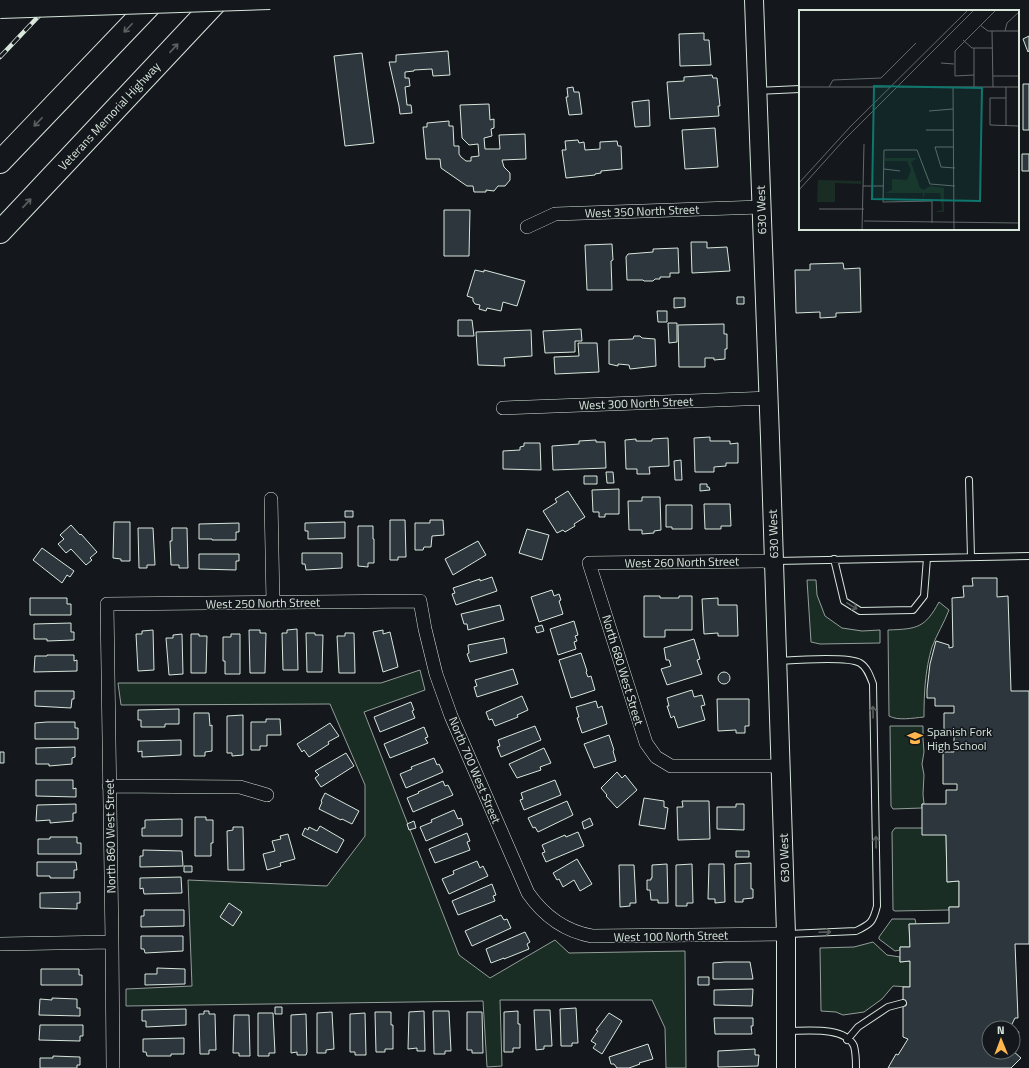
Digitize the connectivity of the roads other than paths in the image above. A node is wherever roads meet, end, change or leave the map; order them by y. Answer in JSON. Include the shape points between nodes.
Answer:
{"nodes":[{"id":1,"x":155,"y":0,"type":"edge"},
{"id":2,"x":218,"y":0,"type":"edge"},
{"id":3,"x":270,"y":0,"type":"edge"},
{"id":4,"x":754,"y":0,"type":"edge"},
{"id":5,"x":0,"y":9,"type":"edge"},
{"id":6,"x":799,"y":89,"type":"edge"},
{"id":7,"x":757,"y":91,"type":"junction"},
{"id":8,"x":0,"y":162,"type":"edge"},
{"id":9,"x":761,"y":207,"type":"junction"},
{"id":10,"x":526,"y":227,"type":"dead end"},
{"id":11,"x":0,"y":232,"type":"edge"},
{"id":12,"x":769,"y":398,"type":"junction"},
{"id":13,"x":503,"y":408,"type":"dead end"},
{"id":14,"x":969,"y":480,"type":"dead end"},
{"id":15,"x":272,"y":499,"type":"dead end"},
{"id":16,"x":1029,"y":556,"type":"edge"},
{"id":17,"x":971,"y":557,"type":"junction"},
{"id":18,"x":927,"y":558,"type":"junction"},
{"id":19,"x":834,"y":559,"type":"junction"},
{"id":20,"x":774,"y":561,"type":"junction"},
{"id":21,"x":589,"y":563,"type":"joint"},
{"id":22,"x":420,"y":602,"type":"joint"},
{"id":23,"x":274,"y":603,"type":"junction"},
{"id":24,"x":107,"y":604,"type":"joint"},
{"id":25,"x":777,"y":661,"type":"junction"},
{"id":26,"x":781,"y":766,"type":"junction"},
{"id":27,"x":110,"y":786,"type":"junction"},
{"id":28,"x":266,"y":795,"type":"dead end"},
{"id":29,"x":559,"y":924,"type":"joint"},
{"id":30,"x":786,"y":934,"type":"junction"},
{"id":31,"x":112,"y":942,"type":"junction"},
{"id":32,"x":0,"y":944,"type":"edge"},
{"id":33,"x":903,"y":1003,"type":"dead end"},
{"id":34,"x":786,"y":1031,"type":"junction"},
{"id":35,"x":847,"y":1040,"type":"junction"},
{"id":36,"x":113,"y":1068,"type":"edge"},
{"id":37,"x":786,"y":1068,"type":"edge"},
{"id":38,"x":856,"y":1068,"type":"edge"}],
"edges":[{"from":1,"to":8,"type":"highway","one_way":true},
{"from":11,"to":2,"type":"highway","name":"Veterans Memorial Highway","one_way":true},
{"from":3,"to":5,"type":"street","bridge":true},
{"from":4,"to":7,"type":"street","name":"630 West"},
{"from":6,"to":7,"type":"lane"},
{"from":7,"to":9,"type":"street","name":"630 West"},
{"from":9,"to":10,"type":"street","name":"West 350 North Street","via":[[555,214]]},
{"from":9,"to":12,"type":"street","name":"630 West"},
{"from":12,"to":13,"type":"street","name":"West 300 North Street"},
{"from":12,"to":20,"type":"street","name":"630 West"},
{"from":14,"to":17,"type":"lane"},
{"from":15,"to":23,"type":"street"},
{"from":16,"to":17,"type":"lane"},
{"from":17,"to":18,"type":"lane"},
{"from":18,"to":19,"type":"lane"},
{"from":19,"to":18,"type":"lane","one_way":true,"via":[[844,601],[860,611],[913,610],[924,596]]},
{"from":19,"to":20,"type":"lane"},
{"from":20,"to":21,"type":"street","name":"West 260 North Street"},
{"from":20,"to":25,"type":"street","name":"630 West"},
{"from":21,"to":26,"type":"street","name":"North 680 West Street","via":[[646,743],[656,757],[672,766]]},
{"from":22,"to":23,"type":"street","name":"West 250 North Street"},
{"from":22,"to":29,"type":"street","name":"North 700 West Street","via":[[436,674],[468,758],[528,893],[542,911]]},
{"from":23,"to":24,"type":"street","name":"West 250 North Street"},
{"from":24,"to":27,"type":"street","name":"North 860 West Street"},
{"from":25,"to":26,"type":"street","name":"630 West"},
{"from":30,"to":25,"type":"lane","one_way":true,"via":[[856,931],[874,919],[877,906],[873,684],[861,663],[849,659]]},
{"from":26,"to":30,"type":"street","name":"630 West"},
{"from":27,"to":28,"type":"street","via":[[240,786]]},
{"from":27,"to":31,"type":"street","name":"North 860 West Street"},
{"from":29,"to":30,"type":"street","name":"West 100 North Street","via":[[581,934],[603,937]]},
{"from":30,"to":34,"type":"street","name":"630 West"},
{"from":31,"to":32,"type":"street"},
{"from":31,"to":36,"type":"street","name":"North 860 West Street"},
{"from":33,"to":35,"type":"lane","via":[[888,1007],[858,1027]]},
{"from":34,"to":35,"type":"lane","via":[[824,1031],[841,1034]]},
{"from":34,"to":37,"type":"street","name":"630 West"},
{"from":35,"to":38,"type":"lane","via":[[853,1045]]}]}
